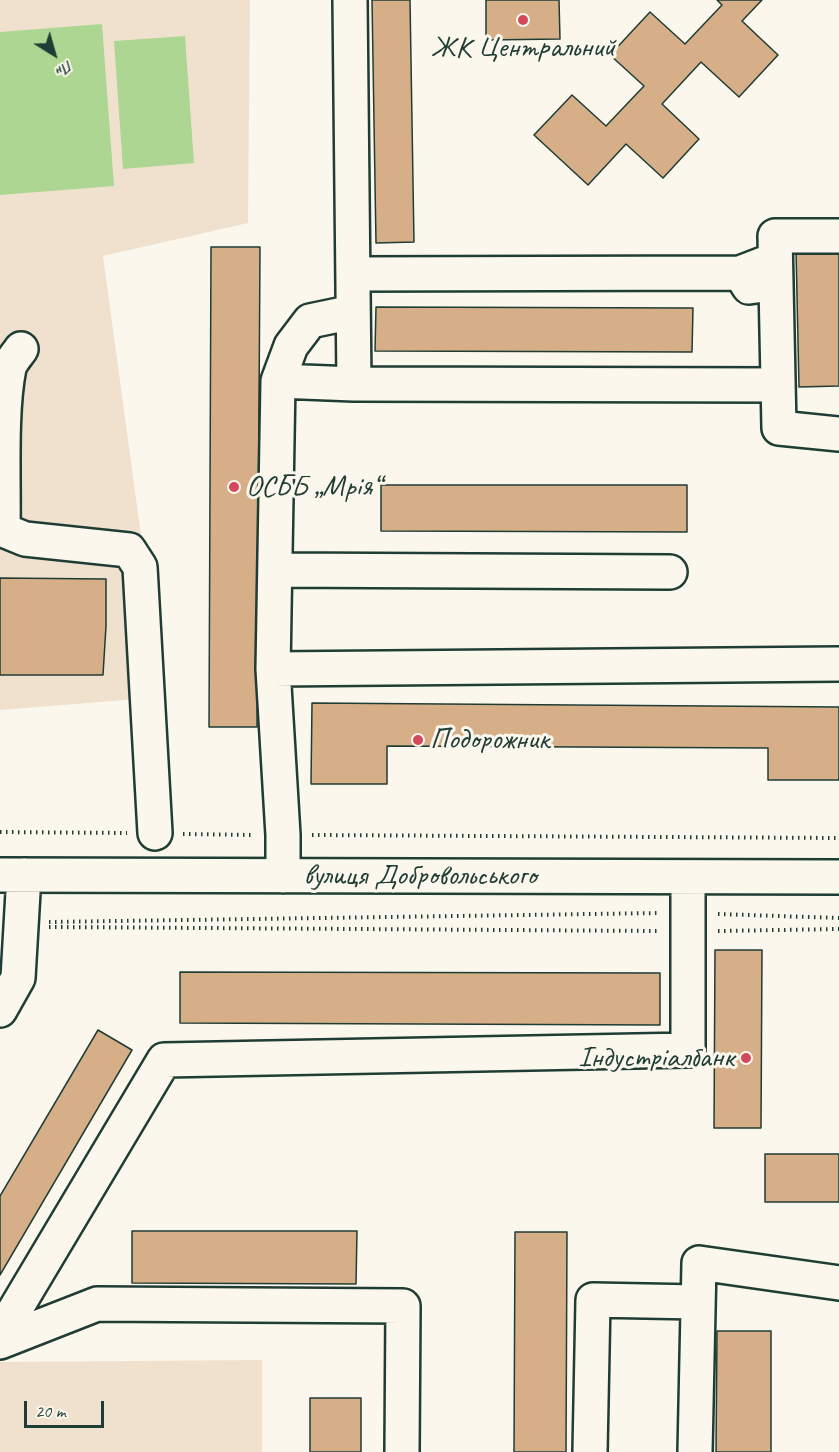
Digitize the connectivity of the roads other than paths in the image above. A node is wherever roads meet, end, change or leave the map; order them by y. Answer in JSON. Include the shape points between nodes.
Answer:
{"nodes":[{"id":1,"x":350,"y":0,"type":"edge"},
{"id":2,"x":839,"y":236,"type":"edge"},
{"id":3,"x":353,"y":274,"type":"junction"},
{"id":4,"x":776,"y":280,"type":"junction"},
{"id":5,"x":353,"y":312,"type":"junction"},
{"id":6,"x":21,"y":349,"type":"dead end"},
{"id":7,"x":278,"y":381,"type":"junction"},
{"id":8,"x":354,"y":384,"type":"junction"},
{"id":9,"x":778,"y":385,"type":"junction"},
{"id":10,"x":839,"y":434,"type":"edge"},
{"id":11,"x":275,"y":570,"type":"junction"},
{"id":12,"x":669,"y":572,"type":"dead end"},
{"id":13,"x":839,"y":664,"type":"edge"},
{"id":14,"x":273,"y":669,"type":"junction"},
{"id":15,"x":155,"y":833,"type":"road end"},
{"id":16,"x":12,"y":875,"type":"edge"},
{"id":17,"x":283,"y":876,"type":"junction"},
{"id":18,"x":688,"y":877,"type":"junction"},
{"id":19,"x":839,"y":877,"type":"edge"},
{"id":20,"x":0,"y":1010,"type":"edge"},
{"id":21,"x":839,"y":1283,"type":"edge"},
{"id":22,"x":698,"y":1302,"type":"junction"},
{"id":23,"x":0,"y":1335,"type":"edge"},
{"id":24,"x":0,"y":1342,"type":"edge"},
{"id":25,"x":402,"y":1452,"type":"edge"},
{"id":26,"x":590,"y":1452,"type":"edge"},
{"id":27,"x":695,"y":1452,"type":"edge"}],
"edges":[{"from":1,"to":3,"type":"street"},
{"from":2,"to":4,"type":"street","via":[[776,236]]},
{"from":3,"to":4,"type":"street","via":[[740,273],[749,286]]},
{"from":3,"to":5,"type":"street"},
{"from":4,"to":9,"type":"street"},
{"from":5,"to":7,"type":"street","via":[[310,321],[291,346]]},
{"from":5,"to":8,"type":"street"},
{"from":6,"to":15,"type":"street","via":[[9,367],[3,398],[3,530],[25,539],[129,550],[140,567]]},
{"from":7,"to":8,"type":"street"},
{"from":7,"to":11,"type":"street"},
{"from":8,"to":9,"type":"street"},
{"from":9,"to":10,"type":"street","via":[[779,428]]},
{"from":11,"to":12,"type":"street"},
{"from":11,"to":14,"type":"street"},
{"from":13,"to":14,"type":"street"},
{"from":14,"to":17,"type":"street"},
{"from":16,"to":17,"type":"street","name":"вулиця Добровольського"},
{"from":16,"to":20,"type":"street","via":[[21,925],[18,978]]},
{"from":17,"to":18,"type":"street","name":"вулиця Добровольського"},
{"from":18,"to":19,"type":"street","name":"вулиця Добровольського"},
{"from":18,"to":23,"type":"street","via":[[688,1050],[164,1060]]},
{"from":21,"to":22,"type":"street","via":[[699,1263]]},
{"from":22,"to":26,"type":"street","via":[[593,1300]]},
{"from":22,"to":27,"type":"street"},
{"from":24,"to":25,"type":"street","via":[[97,1304],[403,1306]]}]}
